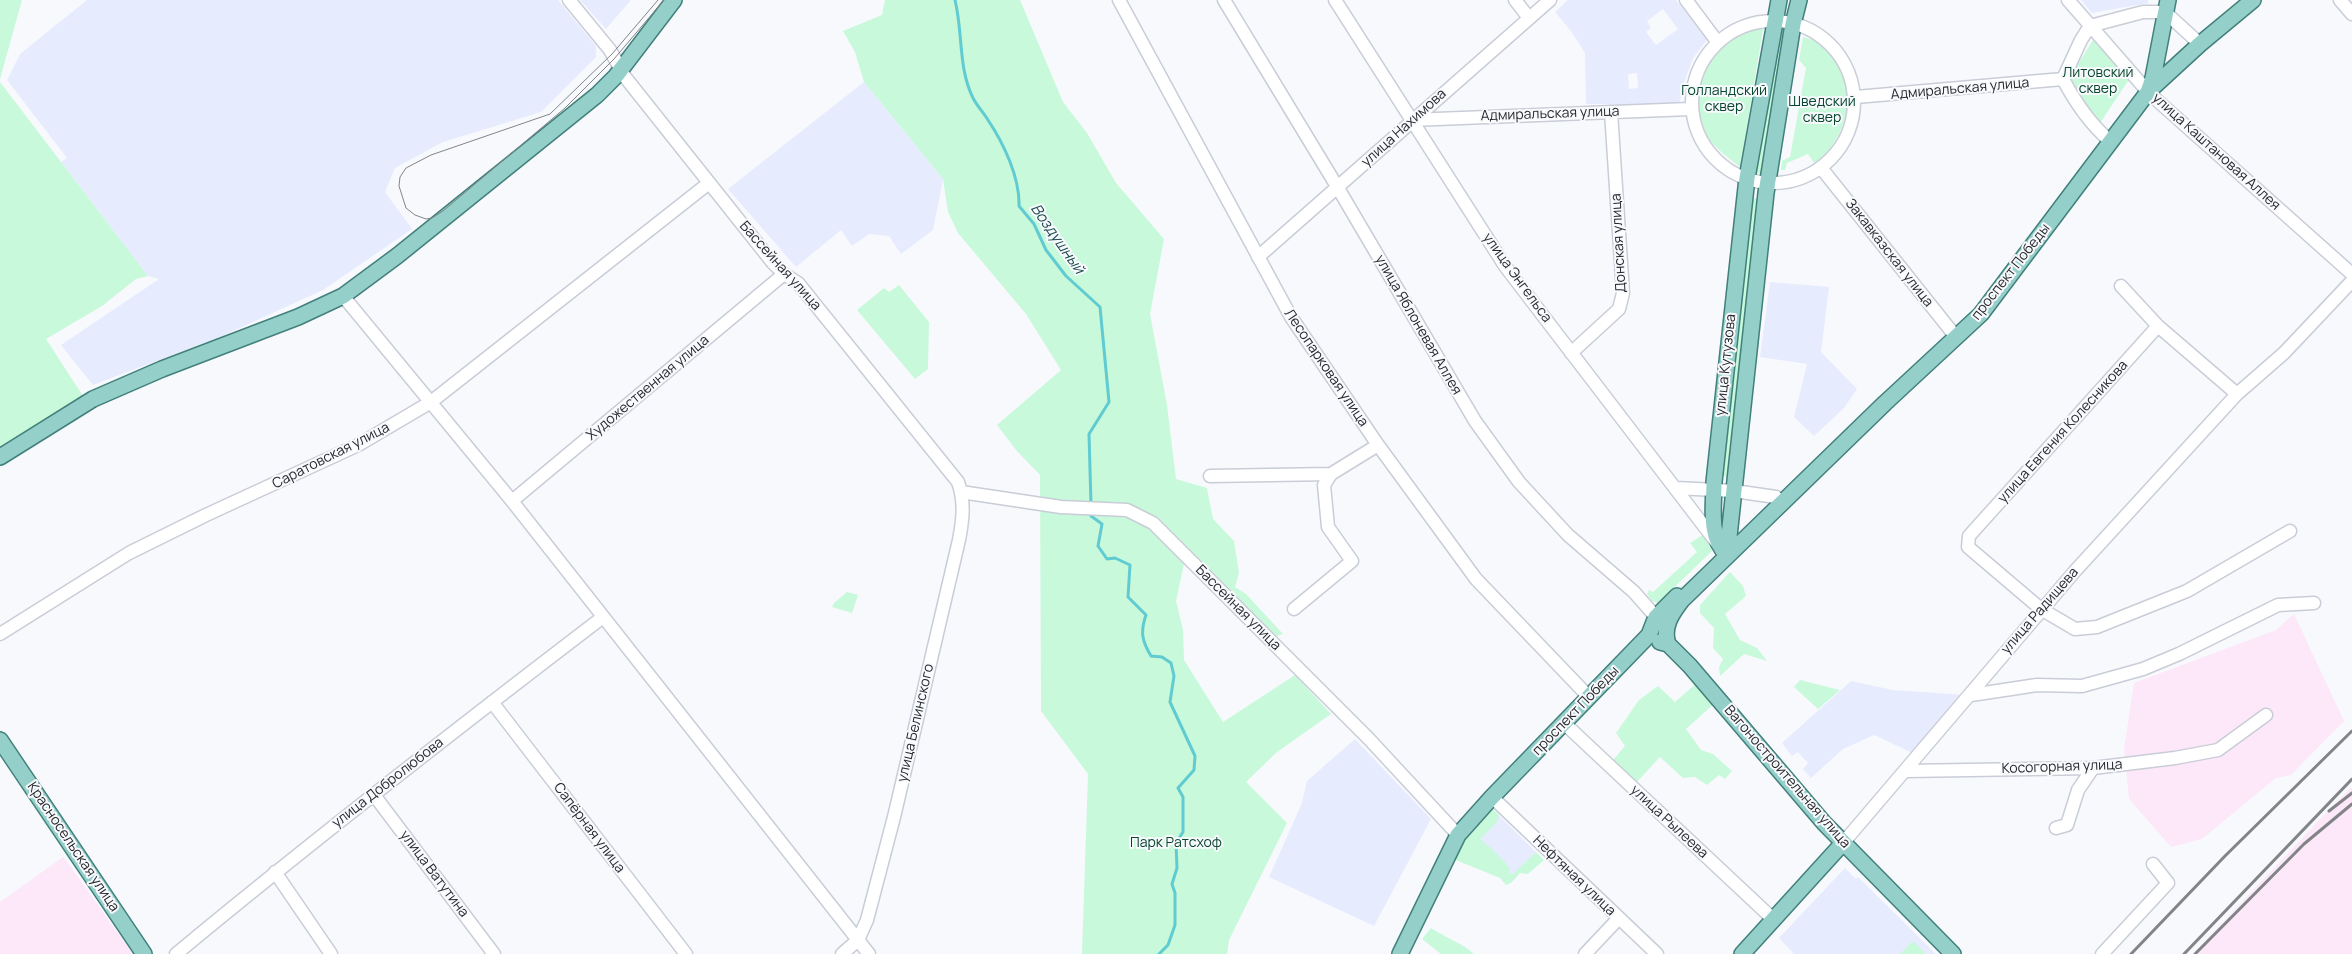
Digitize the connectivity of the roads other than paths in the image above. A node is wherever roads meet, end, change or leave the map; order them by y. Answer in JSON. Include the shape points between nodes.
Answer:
{"nodes":[{"id":1,"x":569,"y":0,"type":"edge"},
{"id":2,"x":674,"y":0,"type":"edge"},
{"id":3,"x":1119,"y":0,"type":"edge"},
{"id":4,"x":1224,"y":0,"type":"edge"},
{"id":5,"x":1335,"y":0,"type":"edge"},
{"id":6,"x":1515,"y":0,"type":"edge"},
{"id":7,"x":1550,"y":0,"type":"edge"},
{"id":8,"x":1686,"y":0,"type":"edge"},
{"id":9,"x":1779,"y":0,"type":"edge"},
{"id":10,"x":1799,"y":0,"type":"edge"},
{"id":11,"x":2068,"y":0,"type":"edge"},
{"id":12,"x":2253,"y":0,"type":"edge"},
{"id":13,"x":2340,"y":0,"type":"edge"},
{"id":14,"x":2166,"y":6,"type":"edge"},
{"id":15,"x":2352,"y":14,"type":"edge"},
{"id":16,"x":1529,"y":18,"type":"junction"},
{"id":17,"x":1774,"y":20,"type":"junction"},
{"id":18,"x":1793,"y":24,"type":"junction"},
{"id":19,"x":2090,"y":26,"type":"junction"},
{"id":20,"x":1716,"y":40,"type":"junction"},
{"id":21,"x":2200,"y":44,"type":"junction"},
{"id":22,"x":621,"y":70,"type":"junction"},
{"id":23,"x":2063,"y":79,"type":"junction"},
{"id":24,"x":2148,"y":92,"type":"junction"},
{"id":25,"x":1856,"y":98,"type":"junction"},
{"id":26,"x":1690,"y":109,"type":"junction"},
{"id":27,"x":1611,"y":112,"type":"junction"},
{"id":28,"x":1411,"y":120,"type":"junction"},
{"id":29,"x":2111,"y":142,"type":"junction"},
{"id":30,"x":1822,"y":168,"type":"junction"},
{"id":31,"x":1747,"y":178,"type":"junction"},
{"id":32,"x":708,"y":182,"type":"junction"},
{"id":33,"x":1768,"y":183,"type":"junction"},
{"id":34,"x":1338,"y":188,"type":"junction"},
{"id":35,"x":1258,"y":257,"type":"junction"},
{"id":36,"x":784,"y":274,"type":"junction"},
{"id":37,"x":2352,"y":274,"type":"edge"},
{"id":38,"x":2352,"y":281,"type":"edge"},
{"id":39,"x":2121,"y":286,"type":"dead end"},
{"id":40,"x":343,"y":296,"type":"junction"},
{"id":41,"x":2158,"y":326,"type":"junction"},
{"id":42,"x":1956,"y":337,"type":"junction"},
{"id":43,"x":1571,"y":353,"type":"junction"},
{"id":44,"x":2237,"y":394,"type":"junction"},
{"id":45,"x":431,"y":402,"type":"junction"},
{"id":46,"x":1378,"y":445,"type":"junction"},
{"id":47,"x":0,"y":457,"type":"edge"},
{"id":48,"x":1331,"y":474,"type":"junction"},
{"id":49,"x":1210,"y":476,"type":"dead end"},
{"id":50,"x":959,"y":487,"type":"junction"},
{"id":51,"x":1677,"y":488,"type":"junction"},
{"id":52,"x":1714,"y":491,"type":"junction"},
{"id":53,"x":1734,"y":491,"type":"junction"},
{"id":54,"x":1781,"y":498,"type":"junction"},
{"id":55,"x":512,"y":501,"type":"junction"},
{"id":56,"x":2290,"y":531,"type":"dead end"},
{"id":57,"x":1724,"y":548,"type":"junction"},
{"id":58,"x":2314,"y":603,"type":"dead end"},
{"id":59,"x":1294,"y":609,"type":"dead end"},
{"id":60,"x":2041,"y":609,"type":"junction"},
{"id":61,"x":603,"y":617,"type":"junction"},
{"id":62,"x":1656,"y":617,"type":"junction"},
{"id":63,"x":0,"y":634,"type":"edge"},
{"id":64,"x":1668,"y":644,"type":"junction"},
{"id":65,"x":1635,"y":649,"type":"junction"},
{"id":66,"x":1971,"y":695,"type":"junction"},
{"id":67,"x":1589,"y":697,"type":"junction"},
{"id":68,"x":492,"y":702,"type":"junction"},
{"id":69,"x":2266,"y":715,"type":"dead end"},
{"id":70,"x":1565,"y":724,"type":"junction"},
{"id":71,"x":0,"y":740,"type":"edge"},
{"id":72,"x":2093,"y":768,"type":"junction"},
{"id":73,"x":1906,"y":771,"type":"junction"},
{"id":74,"x":374,"y":795,"type":"junction"},
{"id":75,"x":1492,"y":797,"type":"junction"},
{"id":76,"x":2056,"y":828,"type":"dead end"},
{"id":77,"x":1458,"y":835,"type":"junction"},
{"id":78,"x":1843,"y":843,"type":"junction"},
{"id":79,"x":2153,"y":864,"type":"dead end"},
{"id":80,"x":275,"y":872,"type":"junction"},
{"id":81,"x":1619,"y":918,"type":"junction"},
{"id":82,"x":1773,"y":919,"type":"junction"},
{"id":83,"x":858,"y":940,"type":"junction"},
{"id":84,"x":144,"y":954,"type":"edge"},
{"id":85,"x":176,"y":954,"type":"edge"},
{"id":86,"x":331,"y":954,"type":"edge"},
{"id":87,"x":494,"y":954,"type":"edge"},
{"id":88,"x":686,"y":954,"type":"edge"},
{"id":89,"x":842,"y":954,"type":"edge"},
{"id":90,"x":869,"y":954,"type":"edge"},
{"id":91,"x":1400,"y":954,"type":"edge"},
{"id":92,"x":1585,"y":954,"type":"edge"},
{"id":93,"x":1657,"y":954,"type":"edge"},
{"id":94,"x":1742,"y":954,"type":"edge"},
{"id":95,"x":1953,"y":954,"type":"edge"},
{"id":96,"x":2102,"y":954,"type":"edge"}],
"edges":[{"from":1,"to":22,"type":"street","name":"Бассейная улица","via":[[610,50]]},
{"from":2,"to":22,"type":"main road"},
{"from":3,"to":35,"type":"street","name":"Лесопарковая улица"},
{"from":4,"to":34,"type":"street","name":"улица Яблоневая Аллея"},
{"from":5,"to":28,"type":"street","name":"улица Энгельса"},
{"from":6,"to":16,"type":"street"},
{"from":7,"to":16,"type":"street","name":"улица Нахимова"},
{"from":8,"to":20,"type":"street"},
{"from":9,"to":17,"type":"main road","name":"улица Кутузова"},
{"from":10,"to":18,"type":"main road","name":"улица Кутузова"},
{"from":11,"to":19,"type":"street","name":"улица Каштановая Аллея"},
{"from":12,"to":21,"type":"main road"},
{"from":13,"to":15,"type":"street"},
{"from":14,"to":19,"type":"street"},
{"from":14,"to":21,"type":"street"},
{"from":14,"to":24,"type":"main road","name":"проспект Победы"},
{"from":16,"to":28,"type":"street","name":"улица Нахимова"},
{"from":17,"to":18,"type":"street"},
{"from":17,"to":20,"type":"street","via":[[1748,24]]},
{"from":17,"to":31,"type":"main road","name":"улица Кутузова"},
{"from":18,"to":25,"type":"street","via":[[1824,37],[1850,73]]},
{"from":18,"to":33,"type":"main road","name":"улица Кутузова"},
{"from":19,"to":23,"type":"street"},
{"from":19,"to":24,"type":"street","name":"улица Каштановая Аллея"},
{"from":20,"to":26,"type":"street","via":[[1699,66]]},
{"from":21,"to":24,"type":"main road"},
{"from":22,"to":32,"type":"street","name":"Бассейная улица"},
{"from":22,"to":40,"type":"main road","via":[[597,95]]},
{"from":23,"to":25,"type":"street","name":"Адмиральская улица"},
{"from":23,"to":29,"type":"street","via":[[2089,121]]},
{"from":24,"to":29,"type":"main road","name":"проспект Победы"},
{"from":24,"to":37,"type":"street","name":"улица Каштановая Аллея"},
{"from":25,"to":30,"type":"street","via":[[1853,121],[1842,146]]},
{"from":26,"to":27,"type":"street","name":"Адмиральская улица"},
{"from":26,"to":31,"type":"street","via":[[1705,144],[1721,163]]},
{"from":27,"to":28,"type":"street","name":"Адмиральская улица"},
{"from":27,"to":43,"type":"street","name":"Донская улица","via":[[1623,294],[1619,309]]},
{"from":28,"to":34,"type":"street","name":"улица Нахимова"},
{"from":28,"to":43,"type":"street","name":"улица Энгельса","via":[[1505,266]]},
{"from":29,"to":42,"type":"main road","name":"проспект Победы","via":[[1981,314]]},
{"from":30,"to":33,"type":"street","via":[[1788,182]]},
{"from":30,"to":42,"type":"street","name":"Закавказская улица"},
{"from":31,"to":33,"type":"street"},
{"from":31,"to":52,"type":"main road","name":"улица Кутузова"},
{"from":32,"to":36,"type":"street","name":"Бассейная улица"},
{"from":32,"to":45,"type":"street","name":"Саратовская улица"},
{"from":33,"to":53,"type":"main road","name":"улица Кутузова"},
{"from":34,"to":35,"type":"street","name":"улица Нахимова"},
{"from":34,"to":62,"type":"street","name":"улица Яблоневая Аллея","via":[[1470,413],[1519,482],[1568,535],[1634,592]]},
{"from":35,"to":46,"type":"street","name":"Лесопарковая улица","via":[[1291,317]]},
{"from":36,"to":50,"type":"street","name":"Бассейная улица","via":[[798,283]]},
{"from":36,"to":55,"type":"street","name":"Художественная улица"},
{"from":38,"to":44,"type":"street","name":"улица Радищева","via":[[2284,353]]},
{"from":39,"to":41,"type":"street"},
{"from":40,"to":45,"type":"street"},
{"from":40,"to":47,"type":"main road","via":[[93,399]]},
{"from":41,"to":44,"type":"street"},
{"from":41,"to":60,"type":"street","name":"улица Евгения Колесникова","via":[[1969,536],[1968,547]]},
{"from":42,"to":54,"type":"main road","name":"проспект Победы"},
{"from":43,"to":51,"type":"street","name":"улица Энгельса"},
{"from":44,"to":60,"type":"street","name":"улица Радищева"},
{"from":45,"to":55,"type":"street"},
{"from":45,"to":63,"type":"street","name":"Саратовская улица","via":[[358,445],[129,553]]},
{"from":46,"to":48,"type":"street"},
{"from":46,"to":67,"type":"street","name":"Лесопарковая улица","via":[[1476,579]]},
{"from":48,"to":49,"type":"street"},
{"from":48,"to":59,"type":"street","via":[[1324,485],[1328,527],[1352,561]]},
{"from":50,"to":77,"type":"street","name":"Бассейная улица","via":[[1061,507],[1127,510],[1153,523],[1369,739]]},
{"from":50,"to":83,"type":"street","name":"улица Белинского","via":[[963,501],[959,540],[894,817],[867,920]]},
{"from":51,"to":52,"type":"street"},
{"from":51,"to":57,"type":"street","name":"улица Энгельса"},
{"from":52,"to":53,"type":"street"},
{"from":52,"to":57,"type":"main road","name":"улица Кутузова","via":[[1714,530]]},
{"from":53,"to":54,"type":"street"},
{"from":53,"to":57,"type":"main road","name":"улица Кутузова"},
{"from":54,"to":57,"type":"main road","name":"проспект Победы"},
{"from":55,"to":61,"type":"street"},
{"from":56,"to":60,"type":"street","via":[[2187,592],[2097,627],[2075,629]]},
{"from":57,"to":62,"type":"main road","name":"проспект Победы"},
{"from":57,"to":64,"type":"main road","name":"проспект Победы","via":[[1672,613],[1665,633]]},
{"from":58,"to":66,"type":"street","via":[[2278,604],[2179,654],[2143,669],[2082,686],[2036,685]]},
{"from":60,"to":66,"type":"street","name":"улица Радищева"},
{"from":61,"to":68,"type":"street","name":"улица Добролюбова"},
{"from":61,"to":83,"type":"street"},
{"from":62,"to":65,"type":"main road","name":"проспект Победы","via":[[1649,635]]},
{"from":64,"to":65,"type":"main road","via":[[1650,642]]},
{"from":64,"to":78,"type":"main road","name":"Вагоностроительная улица"},
{"from":65,"to":67,"type":"main road","name":"проспект Победы"},
{"from":66,"to":73,"type":"street","name":"улица Радищева"},
{"from":67,"to":70,"type":"main road","name":"проспект Победы"},
{"from":68,"to":74,"type":"street","name":"улица Добролюбова"},
{"from":68,"to":88,"type":"street","name":"Сапёрная улица"},
{"from":69,"to":72,"type":"street","name":"Косогорная улица","via":[[2218,750]]},
{"from":70,"to":75,"type":"main road","name":"проспект Победы"},
{"from":70,"to":82,"type":"street","name":"улица Рылеева"},
{"from":71,"to":84,"type":"main road","name":"Красносельская улица"},
{"from":72,"to":73,"type":"street","name":"Косогорная улица"},
{"from":72,"to":76,"type":"street","via":[[2078,790],[2067,824]]},
{"from":73,"to":78,"type":"street","name":"улица Радищева"},
{"from":74,"to":80,"type":"street","name":"улица Добролюбова"},
{"from":74,"to":87,"type":"street","name":"улица Ватутина"},
{"from":75,"to":77,"type":"main road","name":"проспект Победы"},
{"from":75,"to":81,"type":"street","name":"Нефтяная улица"},
{"from":77,"to":91,"type":"main road","name":"проспект Победы"},
{"from":78,"to":82,"type":"main road","name":"улица Радищева"},
{"from":78,"to":95,"type":"main road","name":"Вагоностроительная улица"},
{"from":79,"to":96,"type":"street","via":[[2168,883]]},
{"from":80,"to":85,"type":"street","name":"улица Добролюбова"},
{"from":80,"to":86,"type":"street"},
{"from":81,"to":92,"type":"street"},
{"from":81,"to":93,"type":"street","name":"Нефтяная улица"},
{"from":82,"to":94,"type":"main road","name":"улица Радищева"},
{"from":83,"to":89,"type":"street","name":"улица Белинского"},
{"from":83,"to":90,"type":"street"}]}
